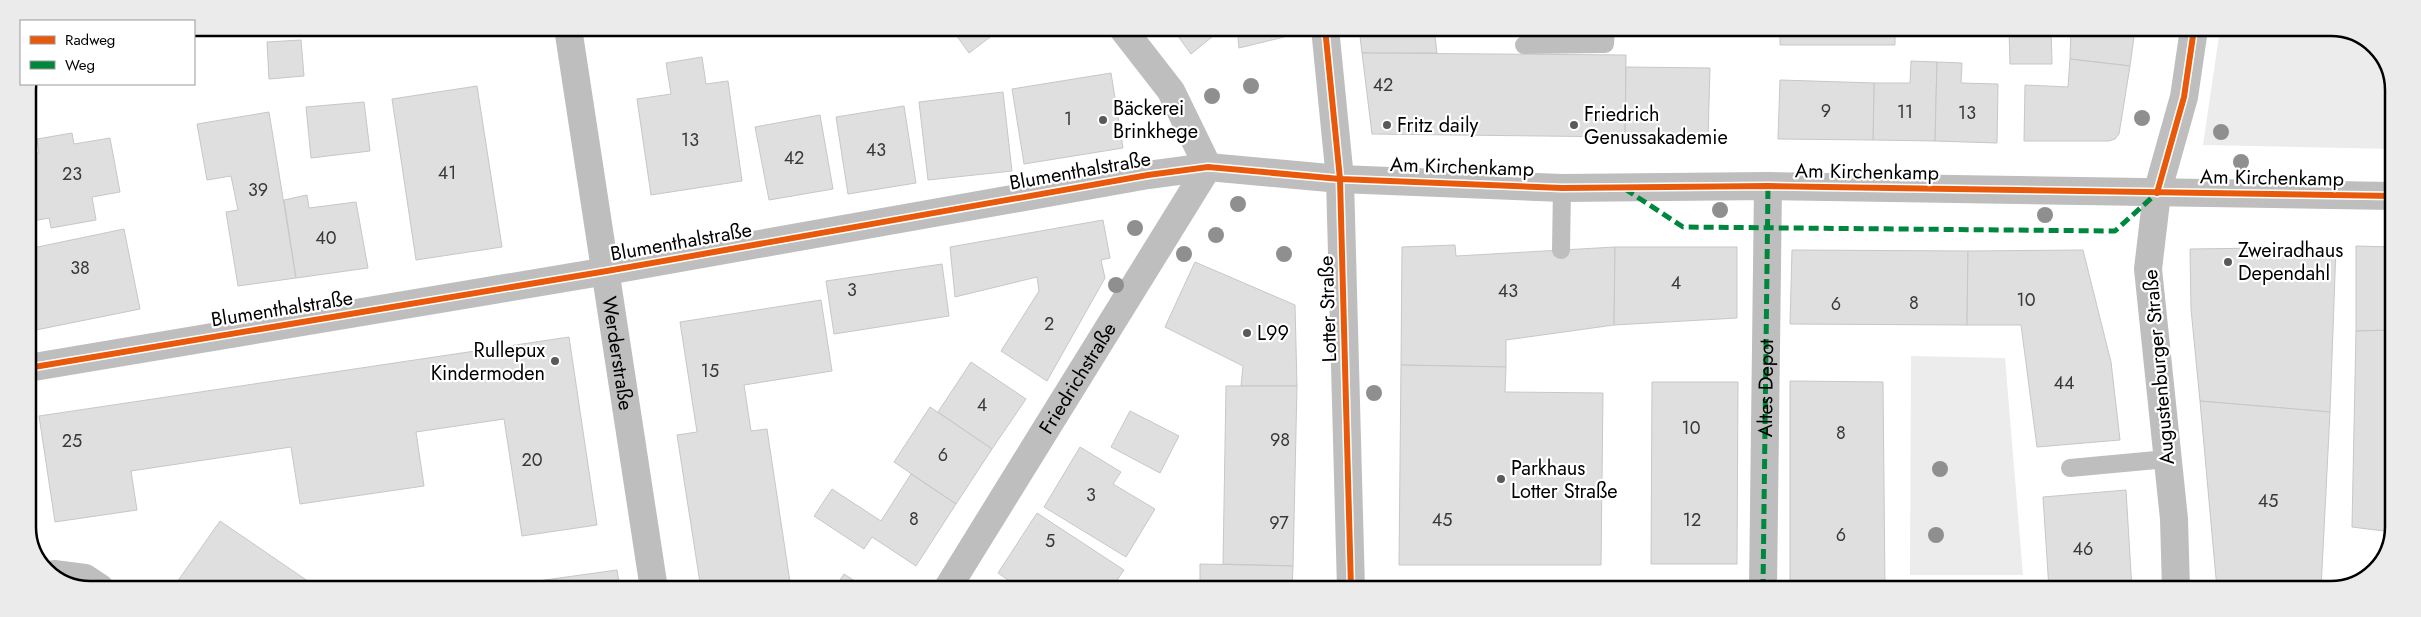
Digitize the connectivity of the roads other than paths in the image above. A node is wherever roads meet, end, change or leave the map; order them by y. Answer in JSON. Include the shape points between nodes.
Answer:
{"nodes":[{"id":1,"x":569,"y":36,"type":"edge"},
{"id":2,"x":1128,"y":36,"type":"edge"},
{"id":3,"x":1326,"y":36,"type":"edge"},
{"id":4,"x":1606,"y":36,"type":"edge"},
{"id":5,"x":2193,"y":36,"type":"edge"},
{"id":6,"x":1524,"y":44,"type":"dead end"},
{"id":7,"x":1208,"y":167,"type":"junction"},
{"id":8,"x":1340,"y":179,"type":"junction"},
{"id":9,"x":1768,"y":186,"type":"junction"},
{"id":10,"x":1562,"y":188,"type":"junction"},
{"id":11,"x":2158,"y":193,"type":"junction"},
{"id":12,"x":2385,"y":196,"type":"edge"},
{"id":13,"x":1561,"y":250,"type":"dead end"},
{"id":14,"x":607,"y":271,"type":"junction"},
{"id":15,"x":36,"y":367,"type":"edge"},
{"id":16,"x":2167,"y":458,"type":"junction"},
{"id":17,"x":2070,"y":468,"type":"dead end"},
{"id":18,"x":68,"y":576,"type":"edge"},
{"id":19,"x":89,"y":581,"type":"edge"},
{"id":20,"x":653,"y":581,"type":"edge"},
{"id":21,"x":952,"y":581,"type":"edge"},
{"id":22,"x":1351,"y":581,"type":"edge"},
{"id":23,"x":1763,"y":581,"type":"edge"},
{"id":24,"x":2176,"y":581,"type":"edge"}],
"edges":[{"from":1,"to":14,"type":"street","name":"Werderstraße"},
{"from":2,"to":7,"type":"street","via":[[1171,91]]},
{"from":3,"to":8,"type":"street","name":"Lotter Straße"},
{"from":4,"to":6,"type":"lane","via":[[1605,44]]},
{"from":5,"to":11,"type":"street","name":"Augustenburger Straße","via":[[2184,97]]},
{"from":7,"to":8,"type":"street","name":"Blumenthalstraße"},
{"from":7,"to":14,"type":"street","name":"Blumenthalstraße"},
{"from":7,"to":21,"type":"street","name":"Friedrichstraße"},
{"from":8,"to":10,"type":"street","name":"Am Kirchenkamp"},
{"from":8,"to":22,"type":"street","name":"Lotter Straße"},
{"from":9,"to":10,"type":"street","name":"Am Kirchenkamp"},
{"from":9,"to":11,"type":"street","name":"Am Kirchenkamp"},
{"from":9,"to":23,"type":"street","name":"Altes Depot"},
{"from":10,"to":13,"type":"lane"},
{"from":11,"to":12,"type":"street","name":"Am Kirchenkamp"},
{"from":11,"to":16,"type":"street","name":"Augustenburger Straße","via":[[2148,268]]},
{"from":14,"to":15,"type":"street","name":"Blumenthalstraße"},
{"from":14,"to":20,"type":"street","name":"Werderstraße"},
{"from":16,"to":17,"type":"lane"},
{"from":16,"to":24,"type":"street","name":"Augustenburger Straße","via":[[2174,519]]},
{"from":18,"to":19,"type":"street"}]}
